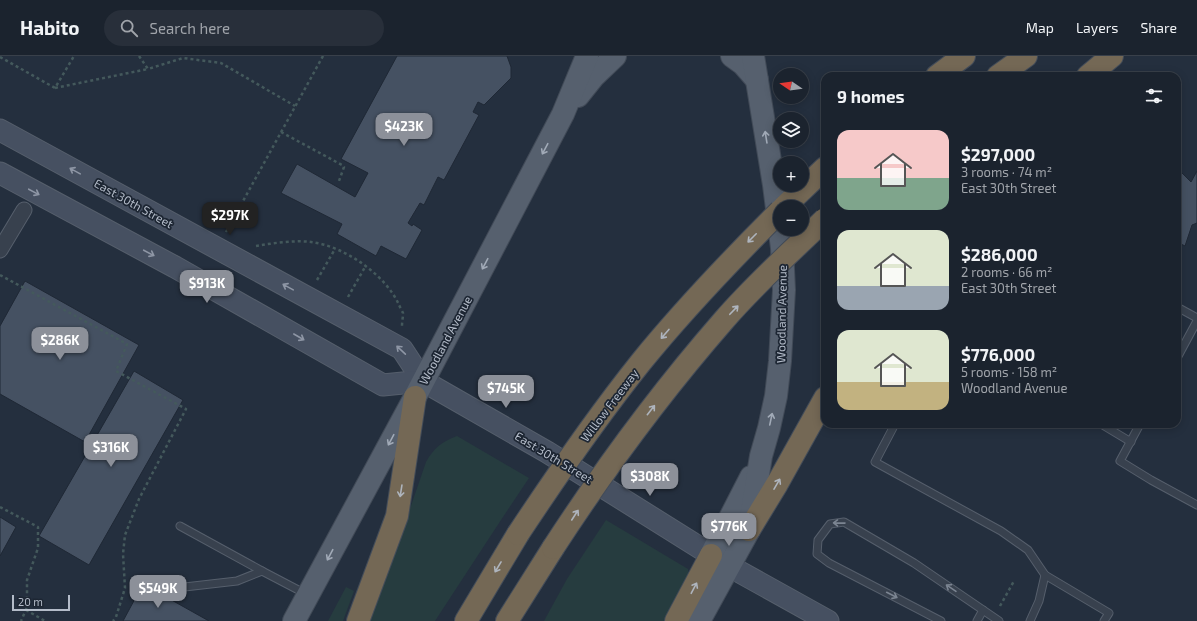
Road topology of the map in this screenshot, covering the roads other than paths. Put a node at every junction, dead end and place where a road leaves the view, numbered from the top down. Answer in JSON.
{"nodes":[{"id":1,"x":588,"y":56,"type":"edge"},
{"id":2,"x":615,"y":56,"type":"edge"},
{"id":3,"x":732,"y":56,"type":"edge"},
{"id":4,"x":753,"y":56,"type":"edge"},
{"id":5,"x":964,"y":56,"type":"edge"},
{"id":6,"x":1026,"y":56,"type":"edge"},
{"id":7,"x":1112,"y":56,"type":"edge"},
{"id":8,"x":942,"y":72,"type":"edge"},
{"id":9,"x":1004,"y":72,"type":"edge"},
{"id":10,"x":1093,"y":72,"type":"edge"},
{"id":11,"x":757,"y":80,"type":"junction"},
{"id":12,"x":563,"y":114,"type":"junction"},
{"id":13,"x":0,"y":130,"type":"edge"},
{"id":14,"x":821,"y":172,"type":"edge"},
{"id":15,"x":0,"y":173,"type":"edge"},
{"id":16,"x":791,"y":200,"type":"edge"},
{"id":17,"x":24,"y":210,"type":"dead end"},
{"id":18,"x":773,"y":218,"type":"edge"},
{"id":19,"x":821,"y":223,"type":"edge"},
{"id":20,"x":0,"y":250,"type":"edge"},
{"id":21,"x":1181,"y":309,"type":"edge"},
{"id":22,"x":1197,"y":318,"type":"edge"},
{"id":23,"x":1197,"y":322,"type":"edge"},
{"id":24,"x":1181,"y":351,"type":"edge"},
{"id":25,"x":419,"y":389,"type":"junction"},
{"id":26,"x":821,"y":405,"type":"edge"},
{"id":27,"x":893,"y":428,"type":"edge"},
{"id":28,"x":1108,"y":428,"type":"edge"},
{"id":29,"x":1138,"y":428,"type":"edge"},
{"id":30,"x":1131,"y":442,"type":"junction"},
{"id":31,"x":761,"y":456,"type":"junction"},
{"id":32,"x":1197,"y":505,"type":"edge"},
{"id":33,"x":180,"y":526,"type":"dead end"},
{"id":34,"x":749,"y":530,"type":"junction"},
{"id":35,"x":720,"y":560,"type":"junction"},
{"id":36,"x":262,"y":571,"type":"junction"},
{"id":37,"x":1045,"y":575,"type":"junction"},
{"id":38,"x":167,"y":589,"type":"dead end"},
{"id":39,"x":308,"y":595,"type":"junction"},
{"id":40,"x":983,"y":610,"type":"junction"},
{"id":41,"x":996,"y":619,"type":"edge"},
{"id":42,"x":294,"y":621,"type":"edge"},
{"id":43,"x":358,"y":621,"type":"edge"},
{"id":44,"x":466,"y":621,"type":"edge"},
{"id":45,"x":508,"y":621,"type":"edge"},
{"id":46,"x":676,"y":621,"type":"edge"},
{"id":47,"x":699,"y":621,"type":"edge"},
{"id":48,"x":828,"y":621,"type":"edge"},
{"id":49,"x":942,"y":621,"type":"edge"},
{"id":50,"x":977,"y":621,"type":"edge"},
{"id":51,"x":1030,"y":621,"type":"edge"},
{"id":52,"x":1104,"y":621,"type":"edge"}],
"edges":[{"from":1,"to":12,"type":"main road","name":"Woodland Avenue"},
{"from":2,"to":12,"type":"main road"},
{"from":3,"to":11,"type":"main road"},
{"from":4,"to":11,"type":"main road","name":"Woodland Avenue"},
{"from":5,"to":8,"type":"highway"},
{"from":6,"to":9,"type":"highway"},
{"from":7,"to":10,"type":"highway"},
{"from":31,"to":11,"type":"main road","name":"Woodland Avenue","one_way":true},
{"from":12,"to":25,"type":"main road","name":"Woodland Avenue","one_way":true},
{"from":25,"to":13,"type":"main road","name":"East 30th Street","one_way":true},
{"from":14,"to":16,"type":"highway"},
{"from":15,"to":25,"type":"main road","one_way":true},
{"from":17,"to":20,"type":"street"},
{"from":18,"to":44,"type":"highway","name":"Willow Freeway","one_way":true,"bridge":true},
{"from":45,"to":19,"type":"highway","one_way":true,"bridge":true},
{"from":21,"to":22,"type":"lane"},
{"from":23,"to":24,"type":"lane"},
{"from":25,"to":35,"type":"main road","name":"East 30th Street"},
{"from":25,"to":39,"type":"main road","name":"Woodland Avenue","one_way":true},
{"from":25,"to":43,"type":"highway","one_way":true},
{"from":34,"to":26,"type":"highway","one_way":true},
{"from":27,"to":37,"type":"lane"},
{"from":28,"to":30,"type":"lane"},
{"from":29,"to":30,"type":"lane"},
{"from":30,"to":32,"type":"lane"},
{"from":31,"to":34,"type":"main road","name":"Woodland Avenue"},
{"from":31,"to":35,"type":"main road"},
{"from":33,"to":36,"type":"lane"},
{"from":34,"to":35,"type":"main road","name":"Woodland Avenue"},
{"from":46,"to":35,"type":"highway","one_way":true},
{"from":35,"to":47,"type":"main road"},
{"from":35,"to":48,"type":"main road","name":"East 30th Street"},
{"from":36,"to":38,"type":"lane"},
{"from":36,"to":39,"type":"lane"},
{"from":37,"to":51,"type":"lane"},
{"from":37,"to":52,"type":"lane"},
{"from":39,"to":42,"type":"main road","name":"Woodland Avenue"},
{"from":40,"to":41,"type":"lane"},
{"from":40,"to":49,"type":"lane","one_way":true},
{"from":40,"to":50,"type":"lane"}]}
